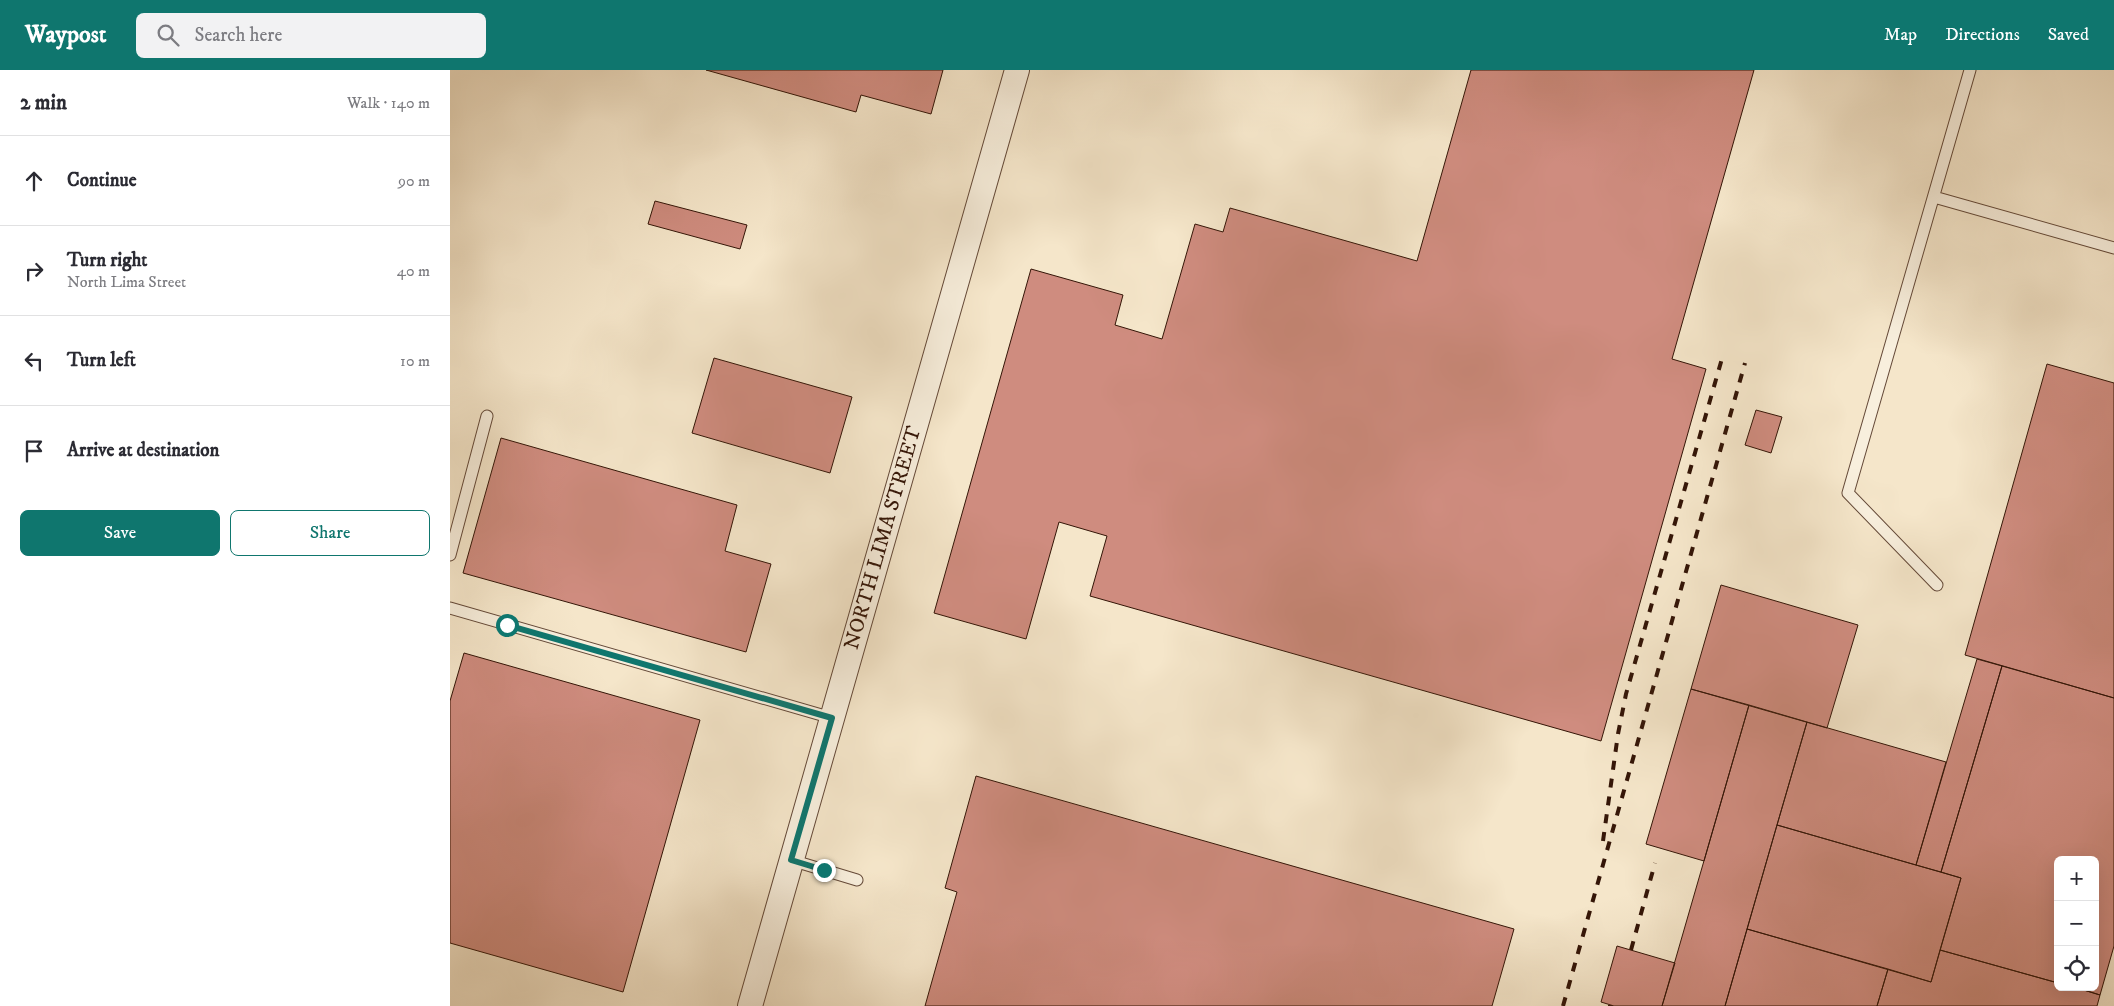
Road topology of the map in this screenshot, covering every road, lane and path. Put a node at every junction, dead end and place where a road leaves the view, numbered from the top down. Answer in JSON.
{"nodes":[{"id":1,"x":1017,"y":70,"type":"edge"},
{"id":2,"x":1970,"y":70,"type":"edge"},
{"id":3,"x":1934,"y":197,"type":"junction"},
{"id":4,"x":2114,"y":248,"type":"edge"},
{"id":5,"x":487,"y":416,"type":"dead end"},
{"id":6,"x":450,"y":554,"type":"edge"},
{"id":7,"x":1937,"y":585,"type":"dead end"},
{"id":8,"x":450,"y":608,"type":"edge"},
{"id":9,"x":832,"y":718,"type":"junction"},
{"id":10,"x":791,"y":860,"type":"junction"},
{"id":11,"x":857,"y":880,"type":"dead end"},
{"id":12,"x":750,"y":1006,"type":"edge"}],
"edges":[{"from":1,"to":9,"type":"street","name":"NORTH LIMA STREET"},
{"from":2,"to":3,"type":"lane"},
{"from":3,"to":4,"type":"lane"},
{"from":3,"to":7,"type":"lane"},
{"from":5,"to":6,"type":"lane"},
{"from":8,"to":9,"type":"lane"},
{"from":9,"to":10,"type":"street","name":"NORTH LIMA STREET"},
{"from":10,"to":11,"type":"lane"},
{"from":10,"to":12,"type":"street","name":"NORTH LIMA STREET"}]}
